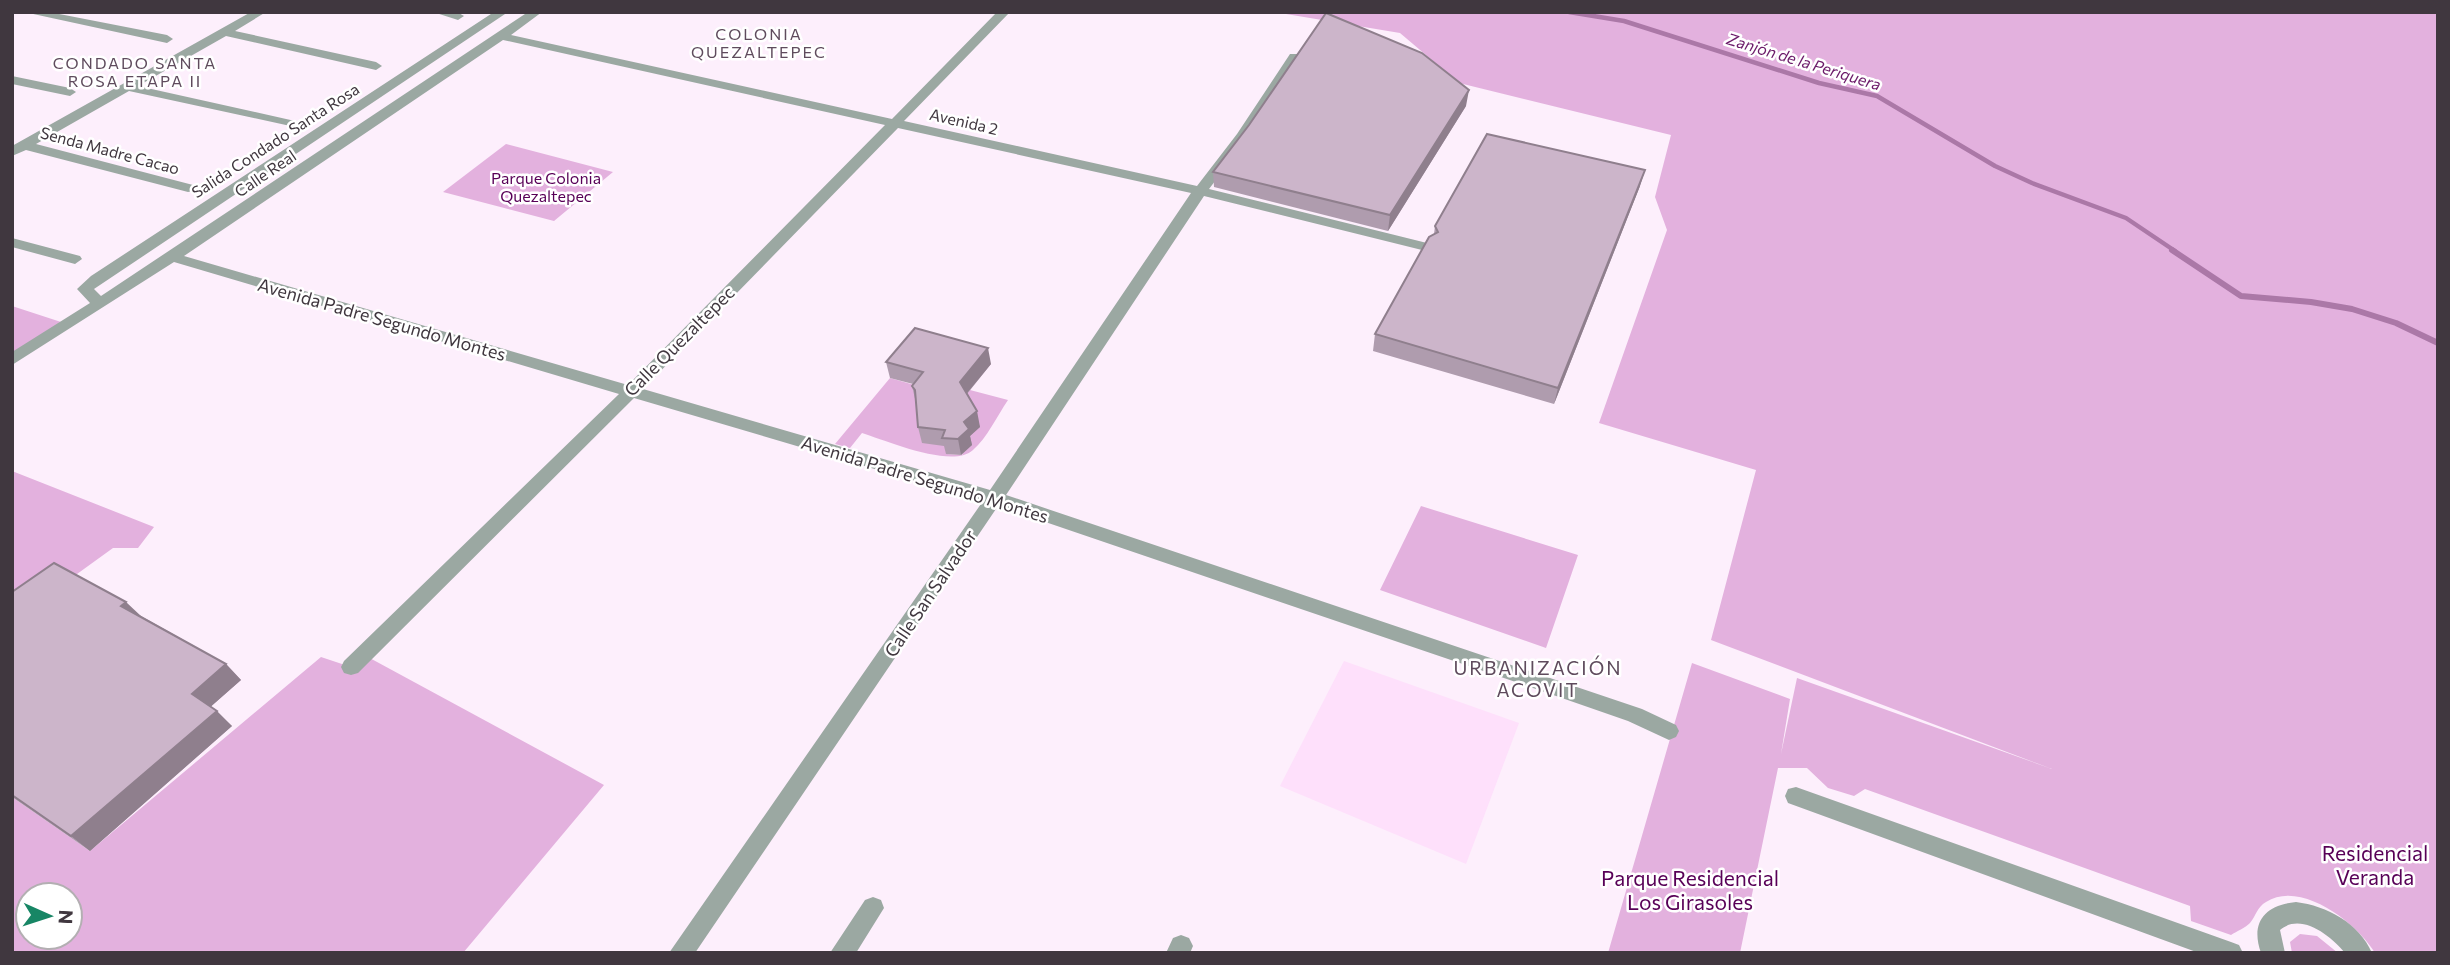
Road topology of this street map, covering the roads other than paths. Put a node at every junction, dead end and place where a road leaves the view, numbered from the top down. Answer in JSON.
{"nodes":[{"id":1,"x":260,"y":12,"type":"edge"},
{"id":2,"x":439,"y":12,"type":"edge"},
{"id":3,"x":502,"y":12,"type":"edge"},
{"id":4,"x":536,"y":12,"type":"edge"},
{"id":5,"x":1004,"y":12,"type":"edge"},
{"id":6,"x":25,"y":13,"type":"edge"},
{"id":7,"x":458,"y":16,"type":"dead end"},
{"id":8,"x":222,"y":32,"type":"junction"},
{"id":9,"x":501,"y":36,"type":"junction"},
{"id":10,"x":167,"y":39,"type":"dead end"},
{"id":11,"x":1294,"y":57,"type":"edge"},
{"id":12,"x":376,"y":66,"type":"dead end"},
{"id":13,"x":12,"y":80,"type":"edge"},
{"id":14,"x":126,"y":87,"type":"junction"},
{"id":15,"x":70,"y":92,"type":"dead end"},
{"id":16,"x":892,"y":123,"type":"junction"},
{"id":17,"x":290,"y":124,"type":"dead end"},
{"id":18,"x":18,"y":148,"type":"edge"},
{"id":19,"x":188,"y":188,"type":"dead end"},
{"id":20,"x":1200,"y":191,"type":"junction"},
{"id":21,"x":12,"y":242,"type":"edge"},
{"id":22,"x":1423,"y":246,"type":"edge"},
{"id":23,"x":172,"y":257,"type":"junction"},
{"id":24,"x":75,"y":259,"type":"dead end"},
{"id":25,"x":98,"y":302,"type":"junction"},
{"id":26,"x":12,"y":360,"type":"edge"},
{"id":27,"x":629,"y":393,"type":"junction"},
{"id":28,"x":995,"y":498,"type":"junction"},
{"id":29,"x":351,"y":667,"type":"dead end"},
{"id":30,"x":1669,"y":732,"type":"dead end"},
{"id":31,"x":1796,"y":796,"type":"dead end"},
{"id":32,"x":873,"y":908,"type":"dead end"},
{"id":33,"x":681,"y":953,"type":"edge"},
{"id":34,"x":842,"y":953,"type":"edge"},
{"id":35,"x":2231,"y":953,"type":"edge"},
{"id":36,"x":2273,"y":953,"type":"edge"},
{"id":37,"x":2360,"y":953,"type":"edge"}],
"edges":[{"from":1,"to":8,"type":"street"},
{"from":2,"to":7,"type":"street"},
{"from":3,"to":25,"type":"street","name":"Salida Condado Santa Rosa"},
{"from":4,"to":9,"type":"street","name":"Calle Real"},
{"from":5,"to":16,"type":"street","name":"Calle Quezaltepec"},
{"from":6,"to":10,"type":"street"},
{"from":8,"to":12,"type":"street"},
{"from":8,"to":14,"type":"street"},
{"from":9,"to":16,"type":"street","name":"Avenida 2"},
{"from":9,"to":23,"type":"street","name":"Calle Real"},
{"from":11,"to":20,"type":"street","name":"Calle San Salvador"},
{"from":13,"to":15,"type":"street"},
{"from":14,"to":17,"type":"street"},
{"from":14,"to":18,"type":"street"},
{"from":16,"to":20,"type":"street","name":"Avenida 2"},
{"from":16,"to":27,"type":"street","name":"Calle Quezaltepec"},
{"from":18,"to":19,"type":"street","name":"Senda Madre Cacao"},
{"from":20,"to":22,"type":"street","name":"Avenida 2"},
{"from":20,"to":28,"type":"street","name":"Calle San Salvador"},
{"from":21,"to":24,"type":"street"},
{"from":23,"to":25,"type":"street","name":"Calle Real"},
{"from":23,"to":27,"type":"street","name":"Avenida Padre Segundo Montes"},
{"from":25,"to":26,"type":"street","name":"Calle Real"},
{"from":27,"to":28,"type":"street","name":"Avenida Padre Segundo Montes"},
{"from":27,"to":29,"type":"street","name":"Calle Quezaltepec"},
{"from":28,"to":30,"type":"street","name":"Avenida Padre Segundo Montes"},
{"from":28,"to":33,"type":"street","name":"Calle San Salvador"},
{"from":31,"to":35,"type":"street"},
{"from":32,"to":34,"type":"street"},
{"from":36,"to":37,"type":"street"}]}
